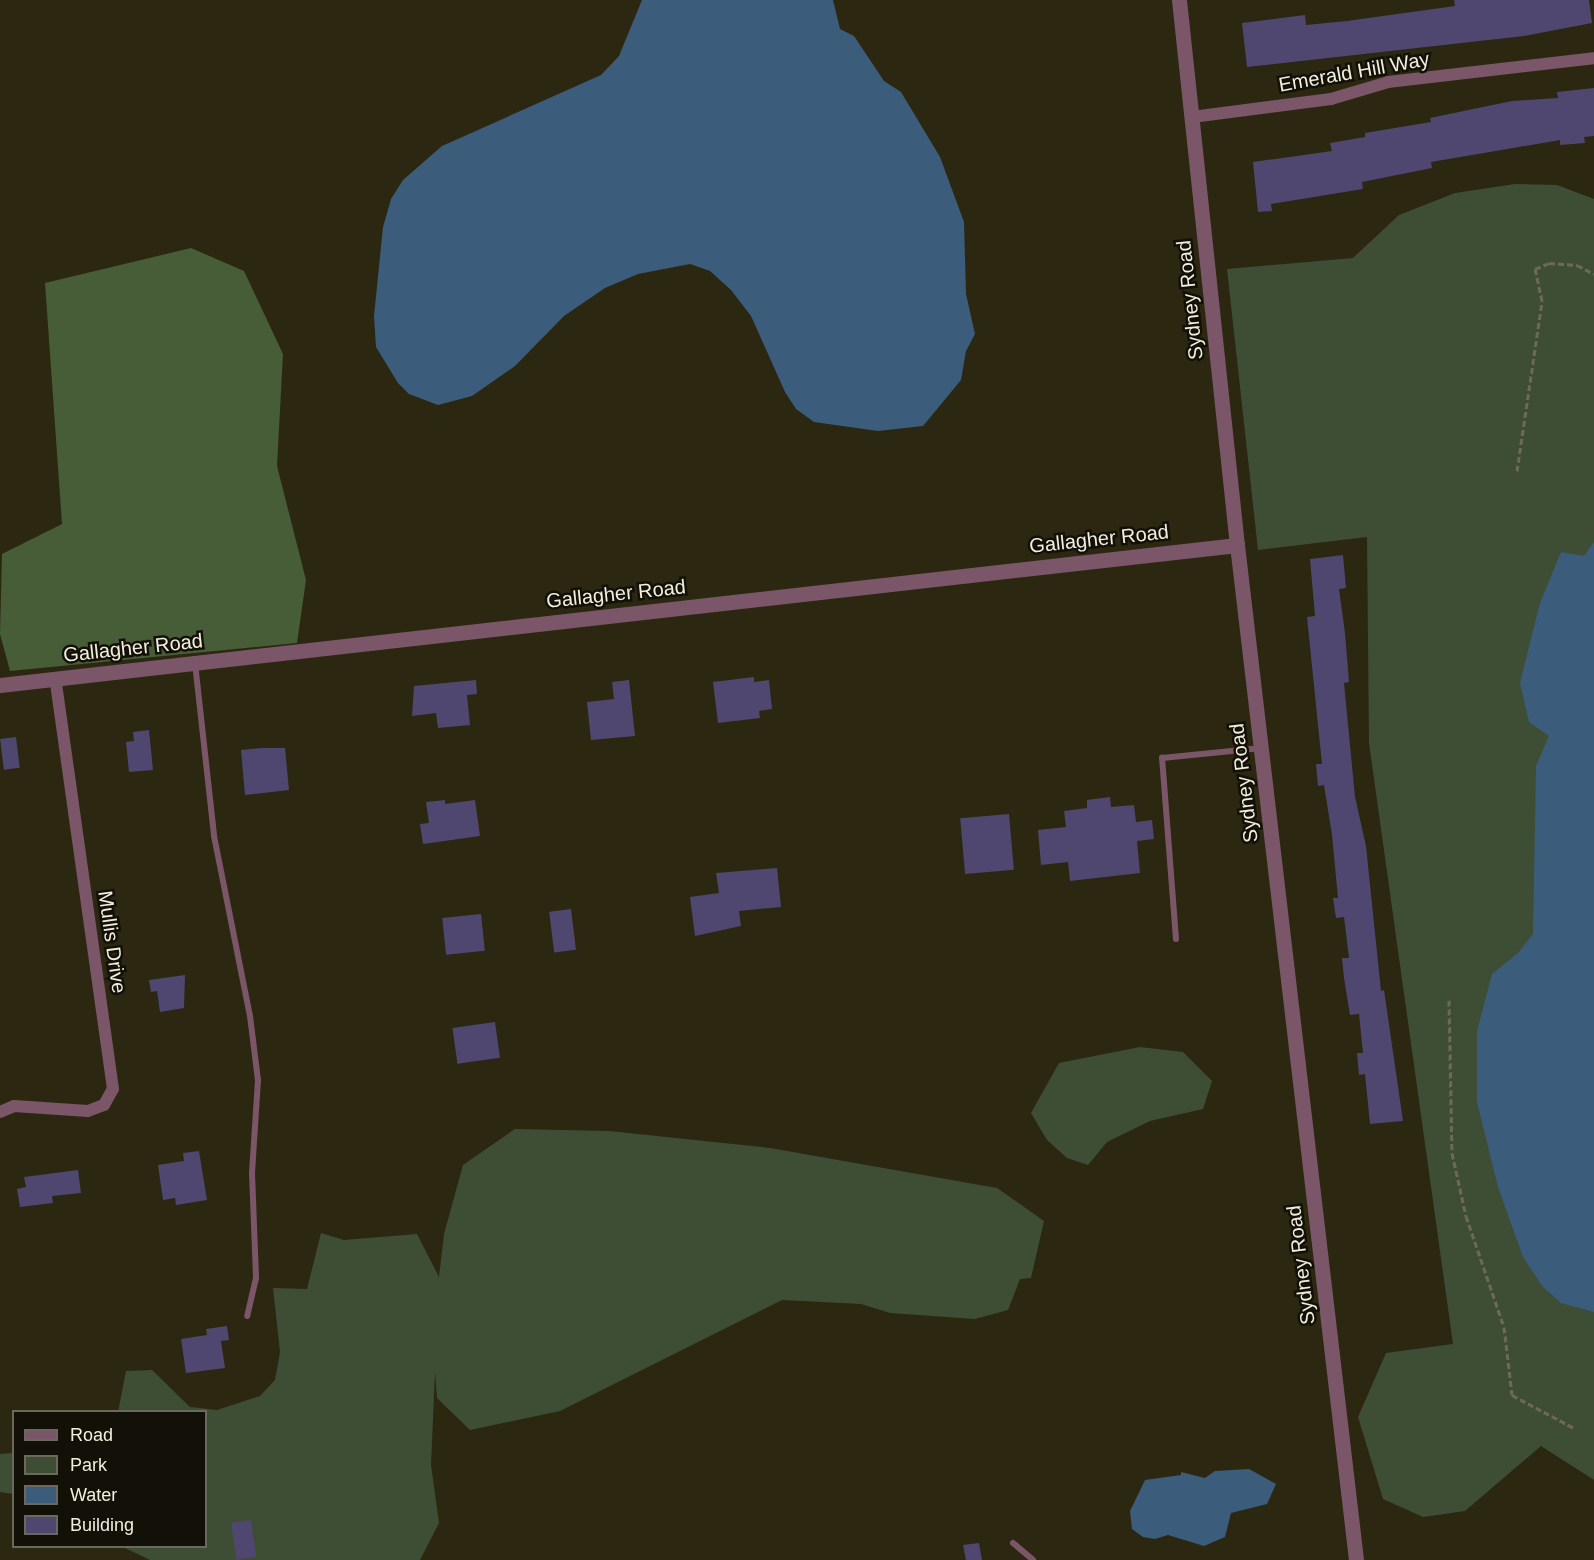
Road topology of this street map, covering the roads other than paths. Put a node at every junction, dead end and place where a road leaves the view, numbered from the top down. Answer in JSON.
{"nodes":[{"id":1,"x":1179,"y":0,"type":"edge"},
{"id":2,"x":1594,"y":58,"type":"edge"},
{"id":3,"x":1192,"y":117,"type":"junction"},
{"id":4,"x":1237,"y":545,"type":"junction"},
{"id":5,"x":195,"y":662,"type":"junction"},
{"id":6,"x":54,"y":678,"type":"junction"},
{"id":7,"x":0,"y":685,"type":"edge"},
{"id":8,"x":1261,"y":748,"type":"junction"},
{"id":9,"x":1176,"y":939,"type":"dead end"},
{"id":10,"x":0,"y":1112,"type":"edge"},
{"id":11,"x":247,"y":1317,"type":"dead end"},
{"id":12,"x":1013,"y":1543,"type":"dead end"},
{"id":13,"x":1033,"y":1560,"type":"edge"},
{"id":14,"x":1356,"y":1560,"type":"edge"}],
"edges":[{"from":1,"to":3,"type":"street","name":"Sydney Road"},
{"from":2,"to":3,"type":"street","name":"Emerald Hill Way"},
{"from":3,"to":4,"type":"street","name":"Sydney Road"},
{"from":4,"to":5,"type":"street","name":"Gallagher Road"},
{"from":4,"to":8,"type":"street","name":"Sydney Road"},
{"from":5,"to":6,"type":"street","name":"Gallagher Road"},
{"from":5,"to":11,"type":"lane"},
{"from":6,"to":7,"type":"street","name":"Gallagher Road"},
{"from":6,"to":10,"type":"street","name":"Mullis Drive"},
{"from":8,"to":9,"type":"lane"},
{"from":8,"to":14,"type":"street","name":"Sydney Road"},
{"from":12,"to":13,"type":"lane"}]}
